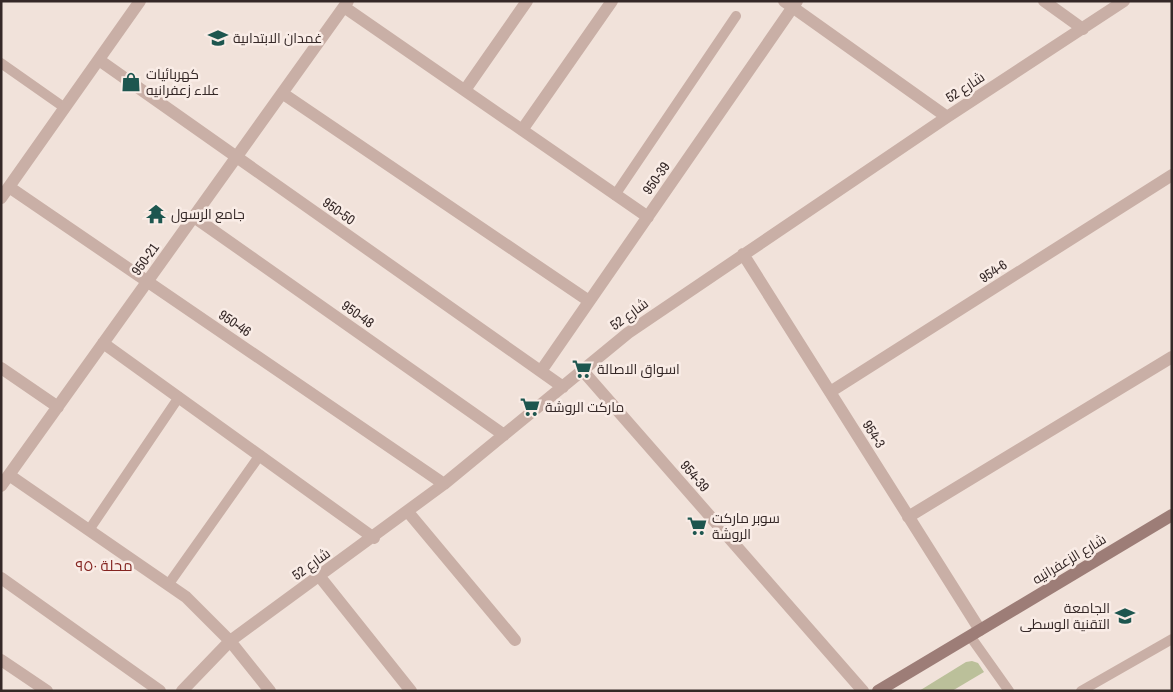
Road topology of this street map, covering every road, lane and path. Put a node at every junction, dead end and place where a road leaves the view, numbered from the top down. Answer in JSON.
{"nodes":[{"id":1,"x":140,"y":1,"type":"edge"},
{"id":2,"x":527,"y":1,"type":"edge"},
{"id":3,"x":612,"y":1,"type":"edge"},
{"id":4,"x":1044,"y":1,"type":"edge"},
{"id":5,"x":1124,"y":1,"type":"edge"},
{"id":6,"x":791,"y":3,"type":"edge"},
{"id":7,"x":346,"y":4,"type":"edge"},
{"id":8,"x":736,"y":16,"type":"dead end"},
{"id":9,"x":1083,"y":29,"type":"junction"},
{"id":10,"x":99,"y":60,"type":"junction"},
{"id":11,"x":1,"y":63,"type":"edge"},
{"id":12,"x":465,"y":90,"type":"junction"},
{"id":13,"x":282,"y":93,"type":"junction"},
{"id":14,"x":65,"y":108,"type":"junction"},
{"id":15,"x":947,"y":117,"type":"junction"},
{"id":16,"x":522,"y":130,"type":"junction"},
{"id":17,"x":236,"y":157,"type":"junction"},
{"id":18,"x":1172,"y":174,"type":"edge"},
{"id":19,"x":5,"y":193,"type":"edge"},
{"id":20,"x":615,"y":195,"type":"junction"},
{"id":21,"x":194,"y":217,"type":"junction"},
{"id":22,"x":648,"y":217,"type":"junction"},
{"id":23,"x":743,"y":254,"type":"junction"},
{"id":24,"x":147,"y":282,"type":"junction"},
{"id":25,"x":589,"y":302,"type":"junction"},
{"id":26,"x":103,"y":343,"type":"junction"},
{"id":27,"x":1172,"y":357,"type":"edge"},
{"id":28,"x":1,"y":368,"type":"edge"},
{"id":29,"x":583,"y":371,"type":"junction"},
{"id":30,"x":541,"y":372,"type":"junction"},
{"id":31,"x":563,"y":387,"type":"junction"},
{"id":32,"x":830,"y":392,"type":"junction"},
{"id":33,"x":179,"y":397,"type":"junction"},
{"id":34,"x":58,"y":407,"type":"junction"},
{"id":35,"x":504,"y":435,"type":"junction"},
{"id":36,"x":260,"y":456,"type":"junction"},
{"id":37,"x":5,"y":480,"type":"edge"},
{"id":38,"x":444,"y":484,"type":"junction"},
{"id":39,"x":408,"y":512,"type":"junction"},
{"id":40,"x":1172,"y":515,"type":"edge"},
{"id":41,"x":908,"y":517,"type":"junction"},
{"id":42,"x":89,"y":530,"type":"junction"},
{"id":43,"x":374,"y":538,"type":"junction"},
{"id":44,"x":320,"y":577,"type":"junction"},
{"id":45,"x":1,"y":578,"type":"edge"},
{"id":46,"x":168,"y":585,"type":"junction"},
{"id":47,"x":975,"y":633,"type":"junction"},
{"id":48,"x":1172,"y":639,"type":"edge"},
{"id":49,"x":515,"y":640,"type":"dead end"},
{"id":50,"x":230,"y":641,"type":"junction"},
{"id":51,"x":1,"y":660,"type":"edge"},
{"id":52,"x":47,"y":691,"type":"edge"},
{"id":53,"x":160,"y":691,"type":"edge"},
{"id":54,"x":182,"y":691,"type":"edge"},
{"id":55,"x":270,"y":691,"type":"edge"},
{"id":56,"x":411,"y":691,"type":"edge"},
{"id":57,"x":864,"y":691,"type":"edge"},
{"id":58,"x":878,"y":691,"type":"edge"},
{"id":59,"x":1009,"y":691,"type":"edge"},
{"id":60,"x":1081,"y":691,"type":"edge"}],
"edges":[{"from":1,"to":10,"type":"street"},
{"from":2,"to":12,"type":"street"},
{"from":3,"to":16,"type":"street"},
{"from":4,"to":9,"type":"street"},
{"from":5,"to":9,"type":"street","name":"شارع 52"},
{"from":6,"to":15,"type":"street"},
{"from":6,"to":22,"type":"street","name":"950-39"},
{"from":7,"to":12,"type":"street"},
{"from":7,"to":13,"type":"street","name":"950-21"},
{"from":8,"to":20,"type":"lane"},
{"from":9,"to":15,"type":"street","name":"شارع 52"},
{"from":10,"to":14,"type":"street"},
{"from":10,"to":17,"type":"street","name":"950-50"},
{"from":11,"to":14,"type":"lane"},
{"from":12,"to":16,"type":"street"},
{"from":13,"to":17,"type":"street","name":"950-21"},
{"from":13,"to":25,"type":"street"},
{"from":14,"to":19,"type":"street"},
{"from":15,"to":23,"type":"street","name":"شارع 52"},
{"from":16,"to":20,"type":"street"},
{"from":17,"to":21,"type":"street","name":"950-21"},
{"from":17,"to":30,"type":"street","name":"950-50"},
{"from":18,"to":32,"type":"street","name":"954-6"},
{"from":19,"to":24,"type":"street","name":"950-46"},
{"from":20,"to":22,"type":"street"},
{"from":21,"to":24,"type":"street","name":"950-21"},
{"from":21,"to":35,"type":"street","name":"950-48"},
{"from":22,"to":25,"type":"street","name":"950-39"},
{"from":23,"to":29,"type":"street","name":"شارع 52"},
{"from":23,"to":32,"type":"street","name":"954-3"},
{"from":24,"to":26,"type":"street","name":"950-21"},
{"from":24,"to":38,"type":"street","name":"950-46"},
{"from":25,"to":30,"type":"street","name":"950-39"},
{"from":26,"to":33,"type":"street"},
{"from":26,"to":34,"type":"street","name":"950-21"},
{"from":27,"to":41,"type":"street"},
{"from":28,"to":34,"type":"street"},
{"from":29,"to":31,"type":"street","name":"شارع 52"},
{"from":29,"to":57,"type":"street","name":"954-39"},
{"from":30,"to":31,"type":"street","name":"950-50"},
{"from":31,"to":35,"type":"street","name":"شارع 52"},
{"from":32,"to":41,"type":"street","name":"954-3"},
{"from":33,"to":36,"type":"street"},
{"from":33,"to":42,"type":"lane"},
{"from":34,"to":37,"type":"street","name":"950-21"},
{"from":35,"to":38,"type":"street","name":"شارع 52"},
{"from":36,"to":43,"type":"street"},
{"from":36,"to":46,"type":"lane"},
{"from":37,"to":42,"type":"street"},
{"from":38,"to":39,"type":"street","name":"شارع 52"},
{"from":39,"to":43,"type":"street","name":"شارع 52"},
{"from":39,"to":49,"type":"street"},
{"from":40,"to":47,"type":"street","name":"شارع الزعفرانيه"},
{"from":41,"to":47,"type":"street","name":"954-3"},
{"from":42,"to":46,"type":"street"},
{"from":43,"to":44,"type":"street","name":"شارع 52"},
{"from":44,"to":50,"type":"street","name":"شارع 52"},
{"from":44,"to":56,"type":"street"},
{"from":45,"to":53,"type":"street"},
{"from":46,"to":50,"type":"street"},
{"from":47,"to":58,"type":"street","name":"شارع الزعفرانيه"},
{"from":47,"to":59,"type":"lane"},
{"from":48,"to":60,"type":"lane"},
{"from":50,"to":54,"type":"street","name":"شارع 52"},
{"from":50,"to":55,"type":"street"},
{"from":51,"to":52,"type":"street"}]}
